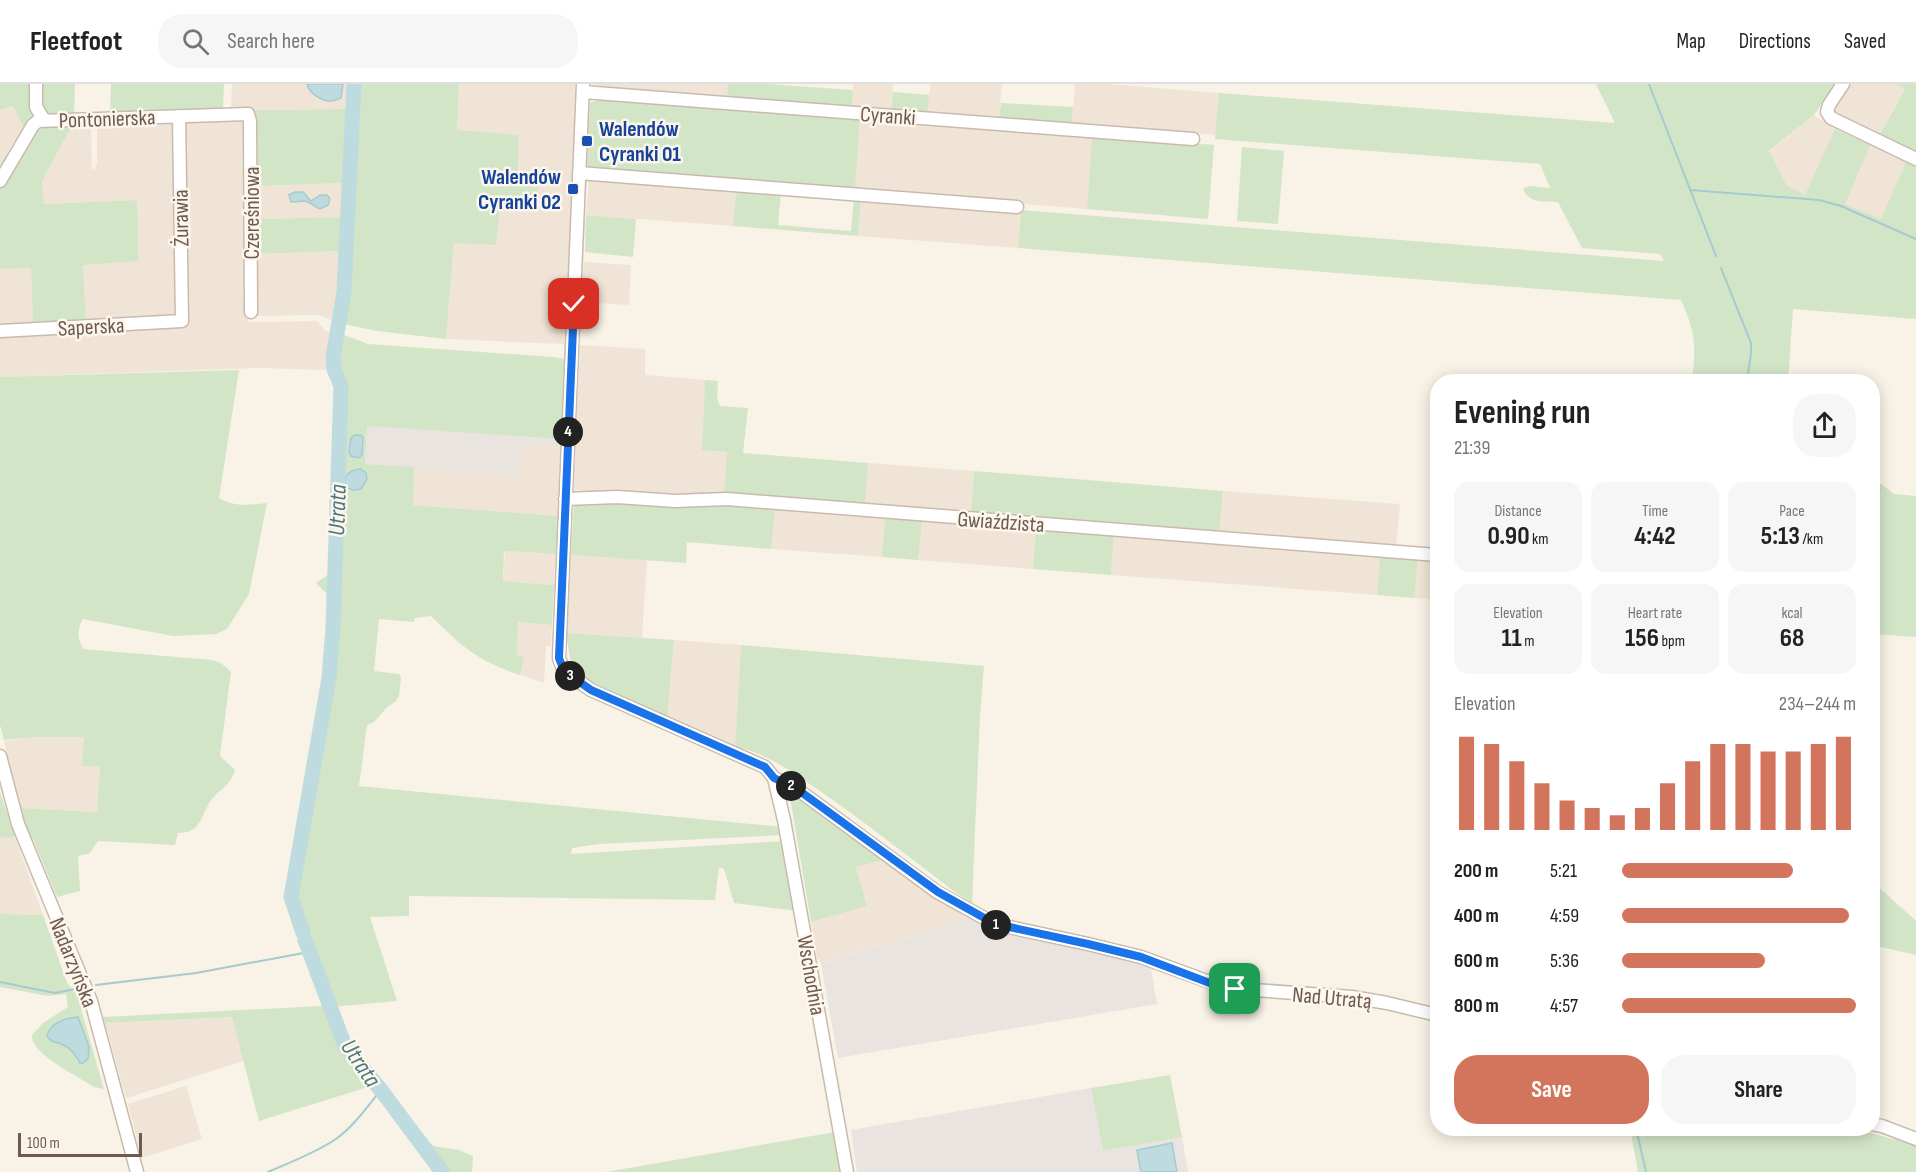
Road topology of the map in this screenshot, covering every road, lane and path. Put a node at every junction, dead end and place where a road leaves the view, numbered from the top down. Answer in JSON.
{"nodes":[{"id":1,"x":36,"y":84,"type":"edge"},
{"id":2,"x":1843,"y":84,"type":"edge"},
{"id":3,"x":583,"y":88,"type":"edge"},
{"id":4,"x":248,"y":114,"type":"joint"},
{"id":5,"x":178,"y":116,"type":"junction"},
{"id":6,"x":44,"y":120,"type":"junction"},
{"id":7,"x":1193,"y":139,"type":"dead end"},
{"id":8,"x":1916,"y":159,"type":"edge"},
{"id":9,"x":579,"y":173,"type":"junction"},
{"id":10,"x":0,"y":181,"type":"edge"},
{"id":11,"x":1017,"y":207,"type":"dead end"},
{"id":12,"x":252,"y":312,"type":"dead end"},
{"id":13,"x":182,"y":321,"type":"joint"},
{"id":14,"x":0,"y":331,"type":"edge"},
{"id":15,"x":565,"y":499,"type":"junction"},
{"id":16,"x":1430,"y":554,"type":"edge"},
{"id":17,"x":0,"y":756,"type":"edge"},
{"id":18,"x":774,"y":778,"type":"junction"},
{"id":19,"x":1430,"y":1014,"type":"edge"},
{"id":20,"x":1880,"y":1126,"type":"edge"},
{"id":21,"x":1916,"y":1139,"type":"edge"},
{"id":22,"x":137,"y":1172,"type":"edge"},
{"id":23,"x":847,"y":1172,"type":"edge"}],
"edges":[{"from":1,"to":6,"type":"street"},
{"from":2,"to":8,"type":"street"},
{"from":3,"to":7,"type":"street","name":"Cyranki"},
{"from":3,"to":9,"type":"street","name":"Nad Utratą"},
{"from":4,"to":5,"type":"street","name":"Pontonierska"},
{"from":4,"to":12,"type":"street","name":"Czereśniowa"},
{"from":5,"to":6,"type":"street","name":"Pontonierska"},
{"from":5,"to":13,"type":"street","name":"Żurawia"},
{"from":6,"to":10,"type":"street","name":"Pontonierska"},
{"from":9,"to":11,"type":"street"},
{"from":9,"to":15,"type":"street","name":"Nad Utratą"},
{"from":13,"to":14,"type":"street","name":"Saperska"},
{"from":15,"to":16,"type":"street","name":"Gwiaździsta"},
{"from":15,"to":18,"type":"street","name":"Nad Utratą"},
{"from":17,"to":22,"type":"street","name":"Nadarzyńska"},
{"from":18,"to":19,"type":"street","name":"Nad Utratą"},
{"from":18,"to":23,"type":"street","name":"Wschodnia"},
{"from":20,"to":21,"type":"street"}]}
